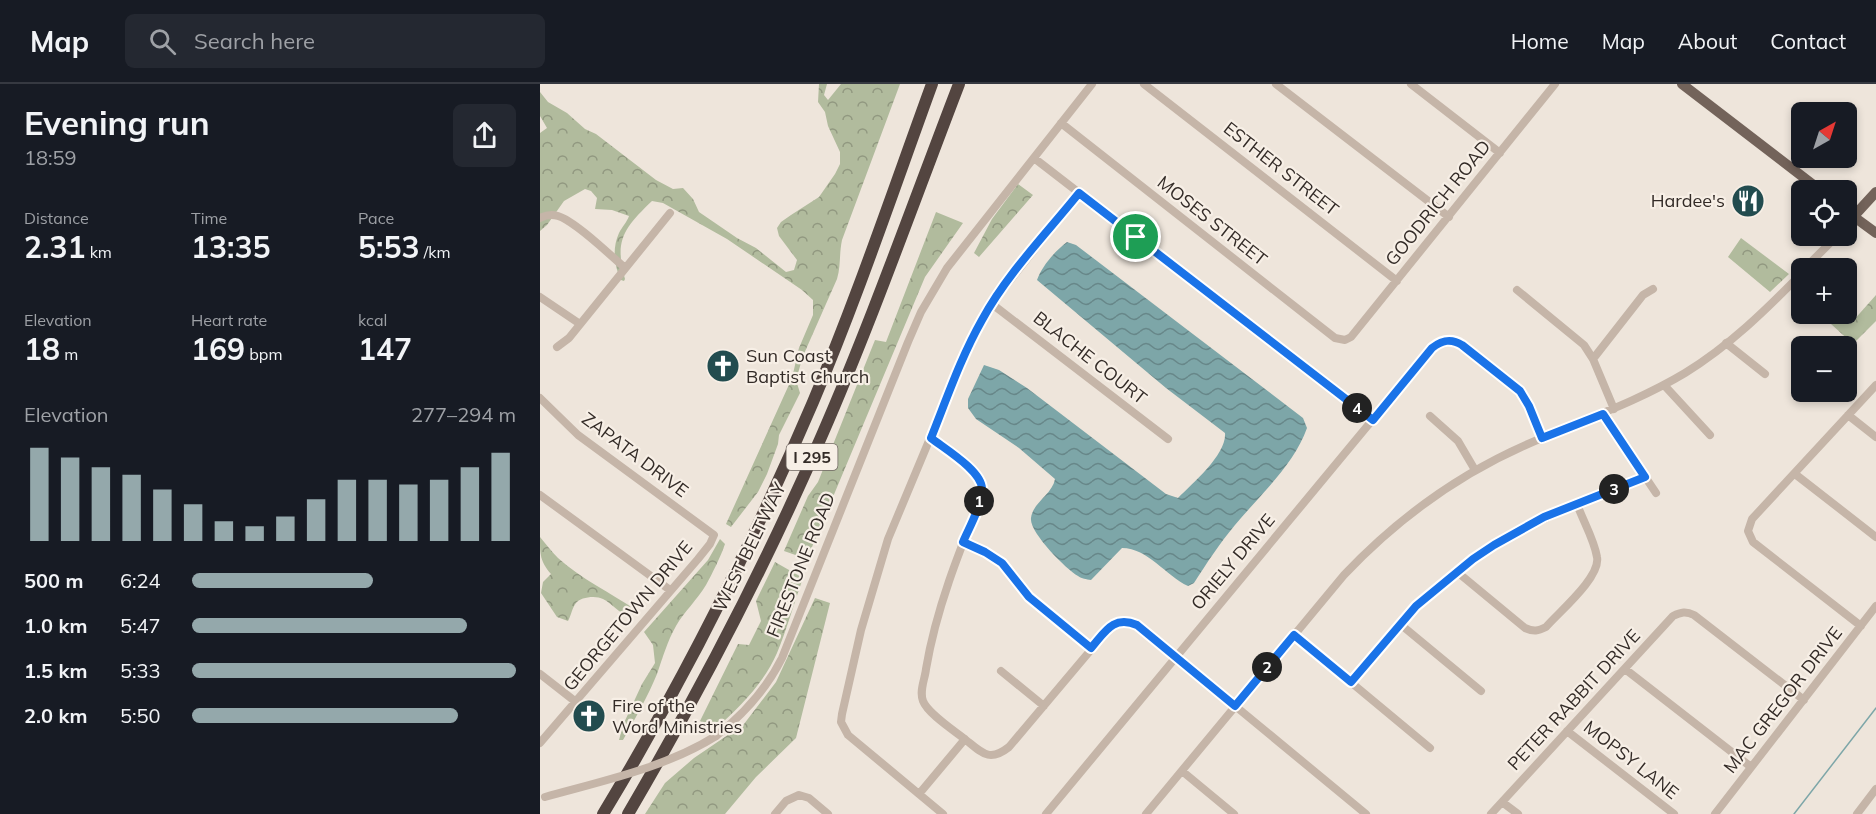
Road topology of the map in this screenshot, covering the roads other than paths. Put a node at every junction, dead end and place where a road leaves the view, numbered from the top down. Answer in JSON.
{"nodes":[{"id":1,"x":932,"y":84,"type":"edge"},
{"id":2,"x":959,"y":84,"type":"edge"},
{"id":3,"x":1092,"y":84,"type":"edge"},
{"id":4,"x":1144,"y":84,"type":"edge"},
{"id":5,"x":1276,"y":84,"type":"edge"},
{"id":6,"x":1411,"y":84,"type":"edge"},
{"id":7,"x":1685,"y":85,"type":"edge"},
{"id":8,"x":1550,"y":86,"type":"edge"},
{"id":9,"x":1061,"y":123,"type":"junction"},
{"id":10,"x":1500,"y":153,"type":"junction"},
{"id":11,"x":1034,"y":158,"type":"junction"},
{"id":12,"x":1807,"y":180,"type":"edge"},
{"id":13,"x":1876,"y":192,"type":"edge"},
{"id":14,"x":1079,"y":193,"type":"junction"},
{"id":15,"x":1857,"y":210,"type":"edge"},
{"id":16,"x":670,"y":213,"type":"dead end"},
{"id":17,"x":1449,"y":217,"type":"junction"},
{"id":18,"x":540,"y":219,"type":"edge"},
{"id":19,"x":1857,"y":222,"type":"edge"},
{"id":20,"x":1876,"y":233,"type":"edge"},
{"id":21,"x":1827,"y":246,"type":"edge"},
{"id":22,"x":1815,"y":258,"type":"edge"},
{"id":23,"x":625,"y":268,"type":"junction"},
{"id":24,"x":1397,"y":281,"type":"junction"},
{"id":25,"x":1791,"y":284,"type":"edge"},
{"id":26,"x":1653,"y":289,"type":"dead end"},
{"id":27,"x":1517,"y":290,"type":"dead end"},
{"id":28,"x":540,"y":297,"type":"edge"},
{"id":29,"x":992,"y":304,"type":"junction"},
{"id":30,"x":580,"y":324,"type":"junction"},
{"id":31,"x":1345,"y":340,"type":"joint"},
{"id":32,"x":1726,"y":344,"type":"junction"},
{"id":33,"x":557,"y":347,"type":"dead end"},
{"id":34,"x":1593,"y":359,"type":"junction"},
{"id":35,"x":1765,"y":374,"type":"dead end"},
{"id":36,"x":1664,"y":385,"type":"junction"},
{"id":37,"x":1876,"y":385,"type":"edge"},
{"id":38,"x":540,"y":398,"type":"edge"},
{"id":39,"x":1614,"y":409,"type":"junction"},
{"id":40,"x":1603,"y":414,"type":"junction"},
{"id":41,"x":1430,"y":416,"type":"dead end"},
{"id":42,"x":1848,"y":416,"type":"junction"},
{"id":43,"x":1373,"y":420,"type":"junction"},
{"id":44,"x":1710,"y":435,"type":"dead end"},
{"id":45,"x":1876,"y":437,"type":"edge"},
{"id":46,"x":931,"y":438,"type":"junction"},
{"id":47,"x":1542,"y":438,"type":"junction"},
{"id":48,"x":1168,"y":439,"type":"dead end"},
{"id":49,"x":1475,"y":470,"type":"junction"},
{"id":50,"x":1794,"y":474,"type":"junction"},
{"id":51,"x":1645,"y":477,"type":"junction"},
{"id":52,"x":1656,"y":493,"type":"dead end"},
{"id":53,"x":540,"y":495,"type":"edge"},
{"id":54,"x":1577,"y":504,"type":"junction"},
{"id":55,"x":714,"y":535,"type":"joint"},
{"id":56,"x":1876,"y":537,"type":"edge"},
{"id":57,"x":963,"y":542,"type":"junction"},
{"id":58,"x":1456,"y":571,"type":"junction"},
{"id":59,"x":670,"y":590,"type":"junction"},
{"id":60,"x":1876,"y":606,"type":"edge"},
{"id":61,"x":1400,"y":624,"type":"junction"},
{"id":62,"x":1861,"y":626,"type":"junction"},
{"id":63,"x":1294,"y":635,"type":"junction"},
{"id":64,"x":1091,"y":648,"type":"junction"},
{"id":65,"x":1176,"y":657,"type":"junction"},
{"id":66,"x":1625,"y":669,"type":"junction"},
{"id":67,"x":1001,"y":671,"type":"dead end"},
{"id":68,"x":540,"y":674,"type":"edge"},
{"id":69,"x":1351,"y":682,"type":"junction"},
{"id":70,"x":1480,"y":691,"type":"dead end"},
{"id":71,"x":1804,"y":700,"type":"junction"},
{"id":72,"x":576,"y":702,"type":"junction"},
{"id":73,"x":1044,"y":706,"type":"junction"},
{"id":74,"x":1235,"y":706,"type":"junction"},
{"id":75,"x":1567,"y":731,"type":"junction"},
{"id":76,"x":965,"y":739,"type":"junction"},
{"id":77,"x":540,"y":743,"type":"edge"},
{"id":78,"x":1430,"y":748,"type":"dead end"},
{"id":79,"x":1751,"y":767,"type":"junction"},
{"id":80,"x":1182,"y":771,"type":"junction"},
{"id":81,"x":1876,"y":789,"type":"edge"},
{"id":82,"x":919,"y":794,"type":"junction"},
{"id":83,"x":542,"y":798,"type":"edge"},
{"id":84,"x":1502,"y":802,"type":"junction"},
{"id":85,"x":603,"y":814,"type":"edge"},
{"id":86,"x":628,"y":814,"type":"edge"},
{"id":87,"x":775,"y":814,"type":"edge"},
{"id":88,"x":828,"y":814,"type":"edge"},
{"id":89,"x":943,"y":814,"type":"edge"},
{"id":90,"x":1046,"y":814,"type":"edge"},
{"id":91,"x":1146,"y":814,"type":"edge"},
{"id":92,"x":1234,"y":814,"type":"edge"},
{"id":93,"x":1366,"y":814,"type":"edge"},
{"id":94,"x":1491,"y":814,"type":"edge"},
{"id":95,"x":1518,"y":814,"type":"edge"},
{"id":96,"x":1674,"y":814,"type":"edge"},
{"id":97,"x":1715,"y":814,"type":"edge"},
{"id":98,"x":1857,"y":814,"type":"edge"}],
"edges":[{"from":1,"to":85,"type":"highway","name":"WEST BELTWAY","number":"I 295"},
{"from":2,"to":86,"type":"highway","name":"WEST BELTWAY","number":"I 295"},
{"from":3,"to":9,"type":"street","name":"FIRESTONE ROAD"},
{"from":4,"to":24,"type":"street","name":"ESTHER STREET"},
{"from":5,"to":17,"type":"street"},
{"from":6,"to":10,"type":"street"},
{"from":7,"to":12,"type":"main road"},
{"from":8,"to":10,"type":"street","name":"GOODRICH ROAD"},
{"from":9,"to":11,"type":"street","name":"FIRESTONE ROAD"},
{"from":9,"to":31,"type":"street","name":"MOSES STREET"},
{"from":10,"to":17,"type":"street","name":"GOODRICH ROAD"},
{"from":11,"to":14,"type":"street"},
{"from":11,"to":83,"type":"street","name":"FIRESTONE ROAD","bridge":true},
{"from":13,"to":15,"type":"main road"},
{"from":14,"to":29,"type":"street"},
{"from":14,"to":43,"type":"street"},
{"from":16,"to":23,"type":"street"},
{"from":17,"to":24,"type":"street","name":"GOODRICH ROAD"},
{"from":18,"to":23,"type":"street"},
{"from":19,"to":20,"type":"main road"},
{"from":21,"to":22,"type":"street"},
{"from":23,"to":30,"type":"street"},
{"from":24,"to":31,"type":"street","name":"GOODRICH ROAD"},
{"from":25,"to":32,"type":"street"},
{"from":26,"to":34,"type":"street"},
{"from":27,"to":34,"type":"street"},
{"from":28,"to":30,"type":"street"},
{"from":29,"to":46,"type":"street"},
{"from":29,"to":48,"type":"street","name":"BLACHE COURT"},
{"from":30,"to":33,"type":"street"},
{"from":32,"to":35,"type":"street"},
{"from":32,"to":36,"type":"street"},
{"from":34,"to":39,"type":"street"},
{"from":36,"to":39,"type":"street"},
{"from":36,"to":44,"type":"street"},
{"from":37,"to":42,"type":"street"},
{"from":38,"to":55,"type":"street","name":"ZAPATA DRIVE"},
{"from":39,"to":40,"type":"street"},
{"from":40,"to":47,"type":"street"},
{"from":40,"to":51,"type":"street"},
{"from":41,"to":49,"type":"street"},
{"from":42,"to":45,"type":"street"},
{"from":42,"to":50,"type":"street"},
{"from":43,"to":47,"type":"street","name":"ORIELY DRIVE"},
{"from":43,"to":65,"type":"street","name":"ORIELY DRIVE"},
{"from":46,"to":57,"type":"street"},
{"from":46,"to":82,"type":"street"},
{"from":47,"to":49,"type":"street"},
{"from":49,"to":63,"type":"street"},
{"from":50,"to":56,"type":"street"},
{"from":50,"to":62,"type":"street"},
{"from":51,"to":52,"type":"street"},
{"from":51,"to":54,"type":"street"},
{"from":53,"to":59,"type":"street"},
{"from":54,"to":58,"type":"street"},
{"from":54,"to":58,"type":"street"},
{"from":55,"to":59,"type":"street","name":"GEORGETOWN DRIVE"},
{"from":57,"to":64,"type":"street"},
{"from":57,"to":76,"type":"street"},
{"from":58,"to":61,"type":"street"},
{"from":59,"to":72,"type":"street","name":"GEORGETOWN DRIVE"},
{"from":60,"to":62,"type":"street","name":"MAC GREGOR DRIVE"},
{"from":61,"to":69,"type":"street"},
{"from":61,"to":70,"type":"street"},
{"from":62,"to":71,"type":"street","name":"MAC GREGOR DRIVE"},
{"from":63,"to":69,"type":"street"},
{"from":63,"to":74,"type":"street"},
{"from":64,"to":65,"type":"street"},
{"from":64,"to":73,"type":"street"},
{"from":65,"to":74,"type":"street"},
{"from":65,"to":90,"type":"street","name":"ORIELY DRIVE"},
{"from":66,"to":71,"type":"street","name":"PETER RABBIT DRIVE"},
{"from":66,"to":75,"type":"street","name":"PETER RABBIT DRIVE"},
{"from":66,"to":79,"type":"street"},
{"from":67,"to":73,"type":"street"},
{"from":68,"to":72,"type":"street"},
{"from":69,"to":78,"type":"street"},
{"from":71,"to":79,"type":"street","name":"MAC GREGOR DRIVE"},
{"from":72,"to":77,"type":"street","name":"GEORGETOWN DRIVE"},
{"from":73,"to":76,"type":"street"},
{"from":74,"to":80,"type":"street"},
{"from":74,"to":93,"type":"street"},
{"from":75,"to":84,"type":"street","name":"PETER RABBIT DRIVE"},
{"from":75,"to":96,"type":"street","name":"MOPSY LANE"},
{"from":76,"to":82,"type":"street"},
{"from":79,"to":97,"type":"street","name":"MAC GREGOR DRIVE"},
{"from":80,"to":91,"type":"street"},
{"from":80,"to":92,"type":"street"},
{"from":81,"to":98,"type":"street"},
{"from":82,"to":89,"type":"street"},
{"from":84,"to":94,"type":"street","name":"PETER RABBIT DRIVE"},
{"from":84,"to":95,"type":"street"},
{"from":87,"to":88,"type":"street"}]}
